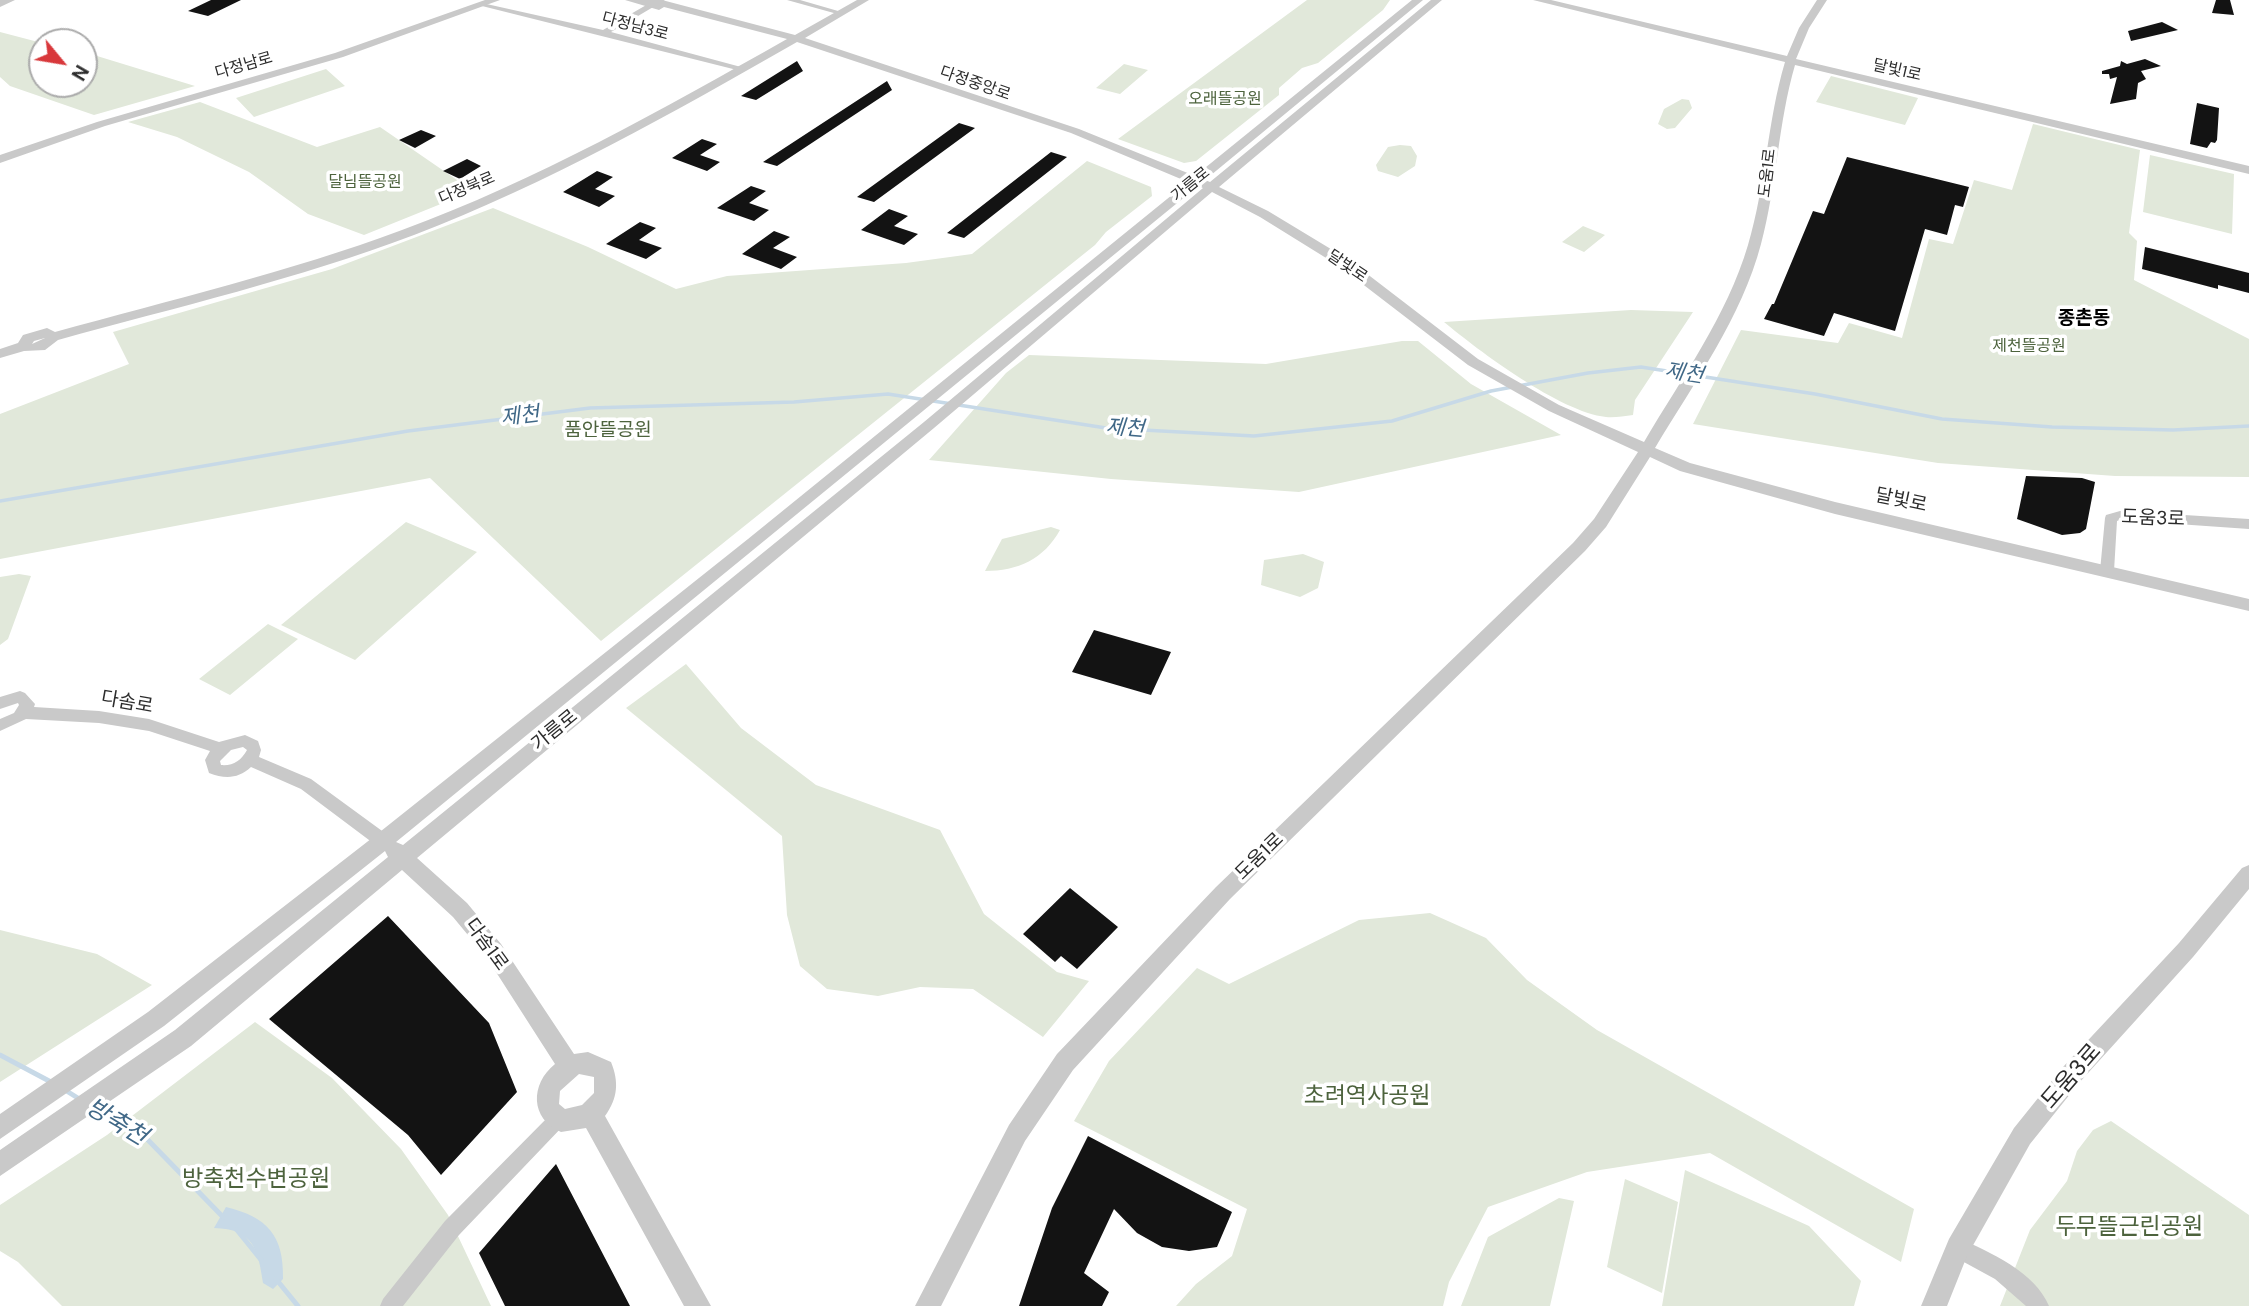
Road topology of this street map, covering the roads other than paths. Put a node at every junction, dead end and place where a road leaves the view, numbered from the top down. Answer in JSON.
{"nodes":[{"id":1,"x":10,"y":0,"type":"edge"},
{"id":2,"x":495,"y":0,"type":"edge"},
{"id":3,"x":630,"y":0,"type":"edge"},
{"id":4,"x":791,"y":0,"type":"edge"},
{"id":5,"x":864,"y":0,"type":"edge"},
{"id":6,"x":1418,"y":0,"type":"edge"},
{"id":7,"x":1437,"y":0,"type":"edge"},
{"id":8,"x":1538,"y":0,"type":"edge"},
{"id":9,"x":1822,"y":0,"type":"edge"},
{"id":10,"x":655,"y":2,"type":"edge"},
{"id":11,"x":0,"y":4,"type":"edge"},
{"id":12,"x":482,"y":5,"type":"junction"},
{"id":13,"x":841,"y":13,"type":"junction"},
{"id":14,"x":604,"y":33,"type":"junction"},
{"id":15,"x":793,"y":40,"type":"junction"},
{"id":16,"x":1789,"y":61,"type":"junction"},
{"id":17,"x":738,"y":69,"type":"junction"},
{"id":18,"x":0,"y":159,"type":"edge"},
{"id":19,"x":2249,"y":170,"type":"edge"},
{"id":20,"x":1191,"y":185,"type":"junction"},
{"id":21,"x":1206,"y":191,"type":"junction"},
{"id":22,"x":1297,"y":236,"type":"joint"},
{"id":23,"x":0,"y":354,"type":"edge"},
{"id":24,"x":1646,"y":450,"type":"junction"},
{"id":25,"x":2249,"y":524,"type":"edge"},
{"id":26,"x":2106,"y":571,"type":"junction"},
{"id":27,"x":2249,"y":605,"type":"edge"},
{"id":28,"x":0,"y":703,"type":"edge"},
{"id":29,"x":24,"y":713,"type":"junction"},
{"id":30,"x":0,"y":725,"type":"edge"},
{"id":31,"x":220,"y":749,"type":"junction"},
{"id":32,"x":250,"y":760,"type":"junction"},
{"id":33,"x":383,"y":841,"type":"junction"},
{"id":34,"x":402,"y":857,"type":"junction"},
{"id":35,"x":2249,"y":874,"type":"edge"},
{"id":36,"x":569,"y":1066,"type":"junction"},
{"id":37,"x":591,"y":1114,"type":"junction"},
{"id":38,"x":558,"y":1119,"type":"junction"},
{"id":39,"x":0,"y":1128,"type":"edge"},
{"id":40,"x":0,"y":1164,"type":"edge"},
{"id":41,"x":1958,"y":1248,"type":"junction"},
{"id":42,"x":393,"y":1302,"type":"edge"},
{"id":43,"x":698,"y":1306,"type":"edge"},
{"id":44,"x":928,"y":1306,"type":"edge"},
{"id":45,"x":1934,"y":1306,"type":"edge"},
{"id":46,"x":2039,"y":1306,"type":"edge"}],
"edges":[{"from":1,"to":11,"type":"street"},
{"from":2,"to":12,"type":"street","name":"다정남로"},
{"from":3,"to":10,"type":"street","name":"다정중앙로"},
{"from":4,"to":13,"type":"street"},
{"from":5,"to":13,"type":"street","name":"다정북로"},
{"from":6,"to":20,"type":"street","name":"가름로"},
{"from":7,"to":21,"type":"street","name":"가름로"},
{"from":8,"to":16,"type":"street","name":"달빛1로"},
{"from":9,"to":16,"type":"street","name":"도움1로"},
{"from":10,"to":14,"type":"street"},
{"from":10,"to":15,"type":"street","name":"다정중앙로"},
{"from":12,"to":14,"type":"street","name":"다정남3로"},
{"from":12,"to":18,"type":"street","name":"다정남로"},
{"from":13,"to":15,"type":"street","name":"다정북로"},
{"from":14,"to":17,"type":"street","name":"다정남3로"},
{"from":15,"to":17,"type":"street","name":"다정북로"},
{"from":15,"to":20,"type":"street","name":"다정중앙로"},
{"from":16,"to":19,"type":"street","name":"달빛1로"},
{"from":16,"to":24,"type":"street","name":"도움1로"},
{"from":17,"to":23,"type":"street","name":"다정북로"},
{"from":20,"to":21,"type":"street","name":"다정중앙로"},
{"from":20,"to":33,"type":"street","name":"가름로"},
{"from":21,"to":22,"type":"street","name":"다정중앙로"},
{"from":21,"to":34,"type":"street","name":"가름로"},
{"from":22,"to":24,"type":"street","name":"달빛로"},
{"from":24,"to":26,"type":"street","name":"달빛로"},
{"from":24,"to":44,"type":"street","name":"도움1로"},
{"from":25,"to":26,"type":"street","name":"도움3로"},
{"from":26,"to":27,"type":"street","name":"달빛로"},
{"from":28,"to":29,"type":"street"},
{"from":29,"to":30,"type":"street","name":"다솜로"},
{"from":29,"to":31,"type":"street","name":"다솜로"},
{"from":31,"to":32,"type":"street"},
{"from":31,"to":32,"type":"street"},
{"from":32,"to":33,"type":"street"},
{"from":33,"to":34,"type":"street","name":"다솜1로"},
{"from":33,"to":39,"type":"street","name":"가름로"},
{"from":34,"to":36,"type":"street","name":"다솜1로"},
{"from":34,"to":40,"type":"street","name":"가름로"},
{"from":35,"to":41,"type":"street","name":"도움3로"},
{"from":36,"to":37,"type":"street"},
{"from":36,"to":38,"type":"street"},
{"from":37,"to":38,"type":"street"},
{"from":37,"to":43,"type":"street"},
{"from":38,"to":42,"type":"street"},
{"from":41,"to":45,"type":"street","name":"도움3로"},
{"from":41,"to":46,"type":"street"}]}
